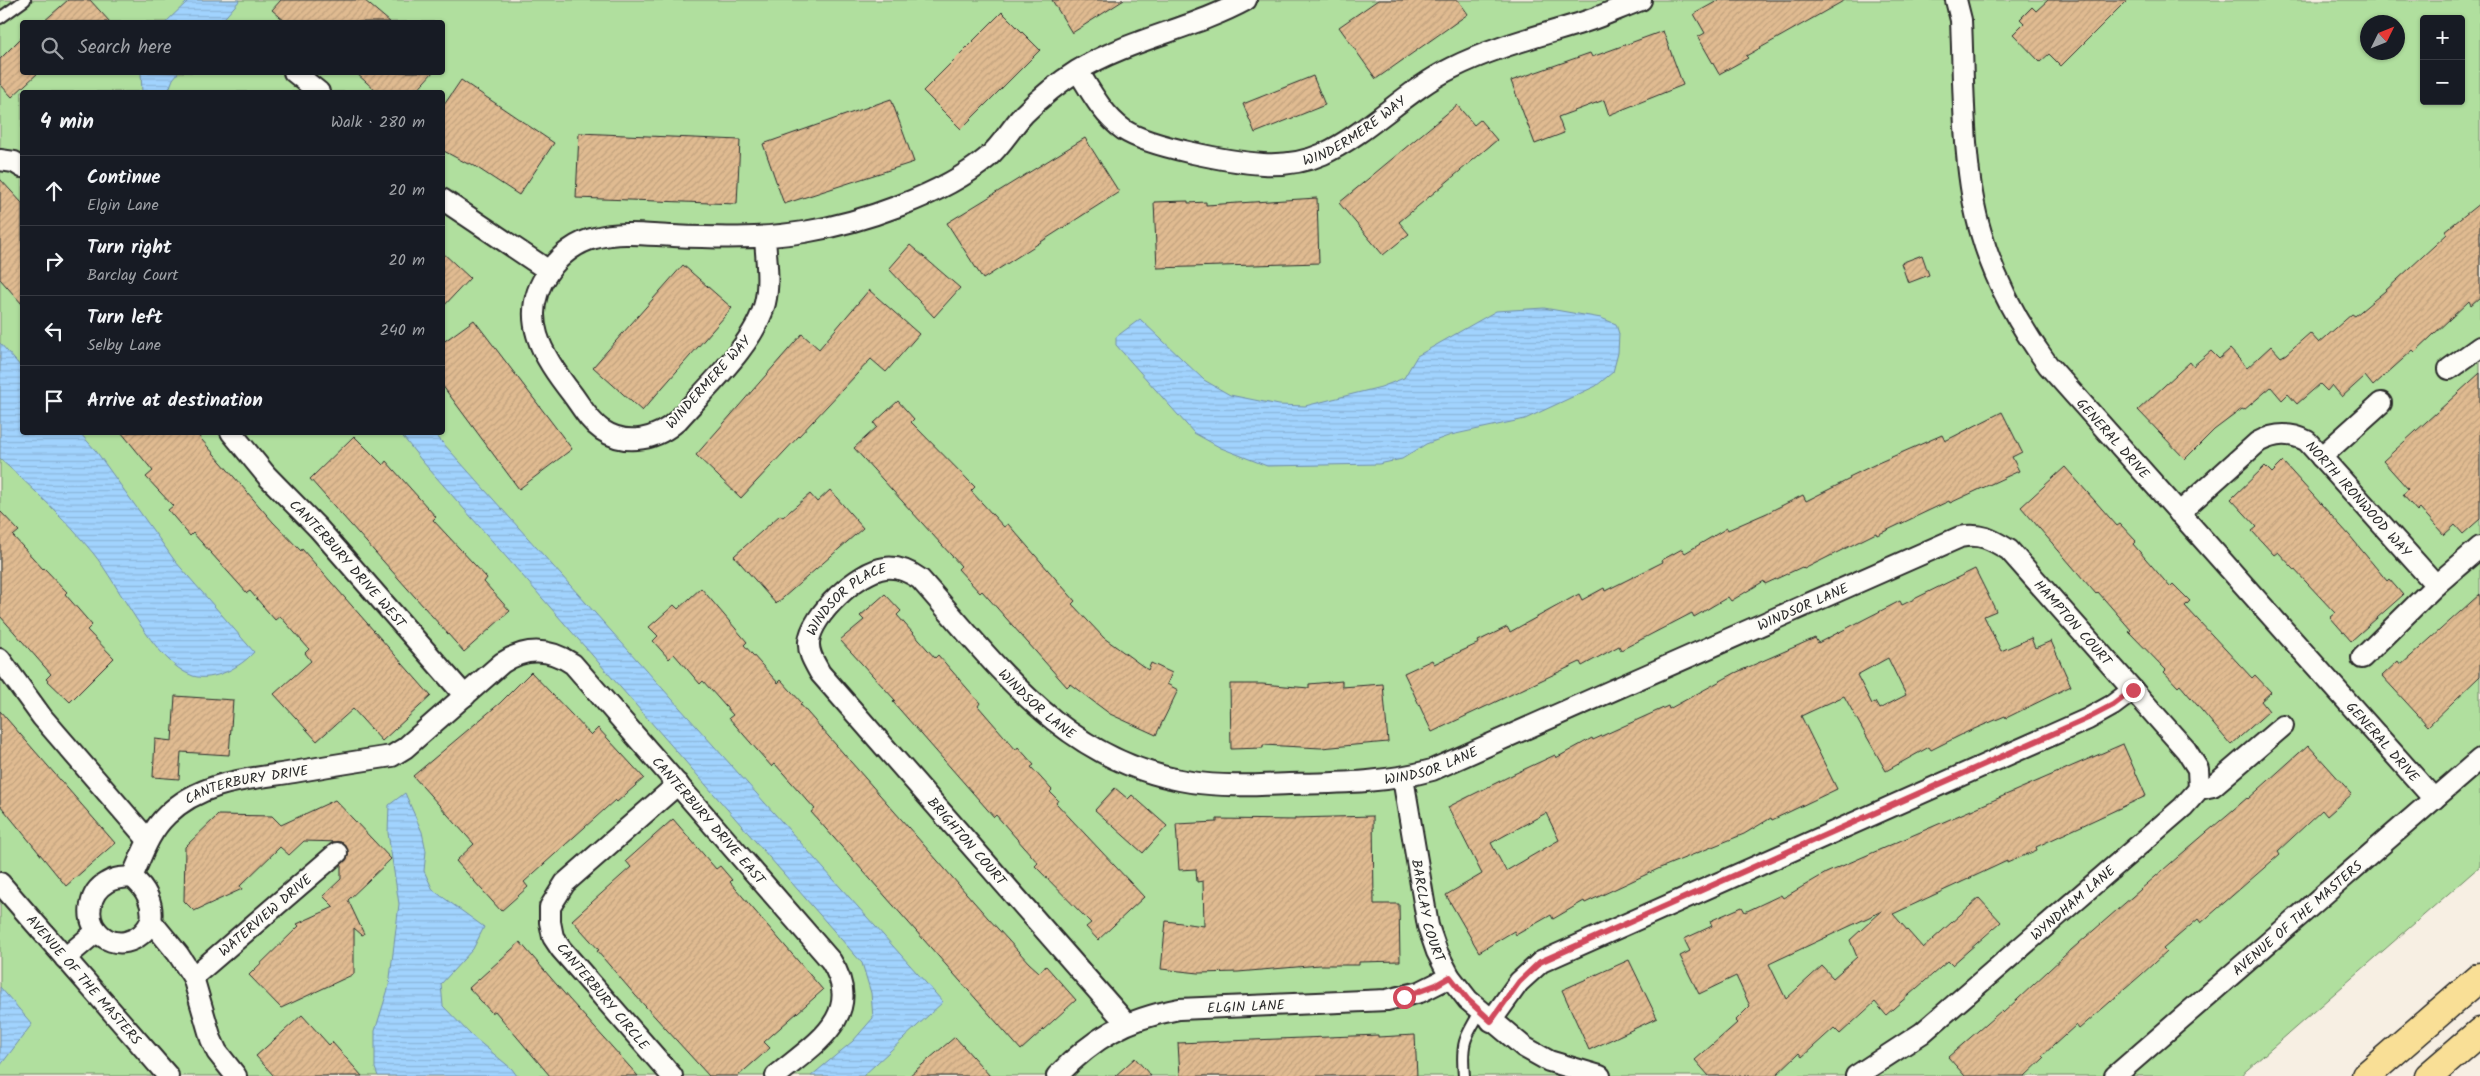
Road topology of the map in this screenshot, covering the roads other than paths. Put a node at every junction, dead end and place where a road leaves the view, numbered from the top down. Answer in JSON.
{"nodes":[{"id":1,"x":25,"y":0,"type":"edge"},
{"id":2,"x":1246,"y":0,"type":"edge"},
{"id":3,"x":1641,"y":0,"type":"edge"},
{"id":4,"x":1956,"y":0,"type":"edge"},
{"id":5,"x":0,"y":18,"type":"edge"},
{"id":6,"x":1078,"y":71,"type":"junction"},
{"id":7,"x":298,"y":75,"type":"edge"},
{"id":8,"x":316,"y":90,"type":"edge"},
{"id":9,"x":0,"y":160,"type":"edge"},
{"id":10,"x":20,"y":166,"type":"edge"},
{"id":11,"x":445,"y":201,"type":"edge"},
{"id":12,"x":765,"y":237,"type":"junction"},
{"id":13,"x":549,"y":271,"type":"junction"},
{"id":14,"x":2480,"y":347,"type":"edge"},
{"id":15,"x":2449,"y":369,"type":"dead end"},
{"id":16,"x":2381,"y":404,"type":"dead end"},
{"id":17,"x":233,"y":435,"type":"edge"},
{"id":18,"x":2321,"y":457,"type":"junction"},
{"id":19,"x":2179,"y":513,"type":"junction"},
{"id":20,"x":1989,"y":537,"type":"joint"},
{"id":21,"x":2480,"y":547,"type":"edge"},
{"id":22,"x":908,"y":571,"type":"joint"},
{"id":23,"x":2436,"y":585,"type":"junction"},
{"id":24,"x":811,"y":657,"type":"joint"},
{"id":25,"x":2362,"y":658,"type":"dead end"},
{"id":26,"x":0,"y":660,"type":"edge"},
{"id":27,"x":2133,"y":690,"type":"junction"},
{"id":28,"x":465,"y":696,"type":"junction"},
{"id":29,"x":2283,"y":726,"type":"dead end"},
{"id":30,"x":2480,"y":759,"type":"edge"},
{"id":31,"x":1403,"y":778,"type":"junction"},
{"id":32,"x":678,"y":784,"type":"junction"},
{"id":33,"x":2198,"y":788,"type":"junction"},
{"id":34,"x":2434,"y":800,"type":"junction"},
{"id":35,"x":148,"y":840,"type":"junction"},
{"id":36,"x":337,"y":853,"type":"dead end"},
{"id":37,"x":132,"y":878,"type":"junction"},
{"id":38,"x":0,"y":884,"type":"edge"},
{"id":39,"x":150,"y":922,"type":"junction"},
{"id":40,"x":97,"y":931,"type":"junction"},
{"id":41,"x":65,"y":958,"type":"junction"},
{"id":42,"x":193,"y":977,"type":"junction"},
{"id":43,"x":1450,"y":977,"type":"junction"},
{"id":44,"x":2480,"y":977,"type":"edge"},
{"id":45,"x":1486,"y":1016,"type":"junction"},
{"id":46,"x":1126,"y":1023,"type":"junction"},
{"id":47,"x":2480,"y":1032,"type":"edge"},
{"id":48,"x":168,"y":1076,"type":"edge"},
{"id":49,"x":236,"y":1076,"type":"edge"},
{"id":50,"x":672,"y":1076,"type":"edge"},
{"id":51,"x":776,"y":1076,"type":"edge"},
{"id":52,"x":1058,"y":1076,"type":"edge"},
{"id":53,"x":1464,"y":1076,"type":"edge"},
{"id":54,"x":1600,"y":1076,"type":"edge"},
{"id":55,"x":1856,"y":1076,"type":"edge"},
{"id":56,"x":2115,"y":1076,"type":"edge"},
{"id":57,"x":2366,"y":1076,"type":"edge"},
{"id":58,"x":2429,"y":1076,"type":"edge"}],
"edges":[{"from":1,"to":5,"type":"lane"},
{"from":2,"to":6,"type":"street","name":"WINDERMERE WAY"},
{"from":3,"to":6,"type":"street","name":"WINDERMERE WAY"},
{"from":4,"to":19,"type":"street","name":"GENERAL DRIVE"},
{"from":6,"to":12,"type":"street","name":"WINDERMERE WAY"},
{"from":7,"to":8,"type":"street"},
{"from":9,"to":10,"type":"street"},
{"from":11,"to":13,"type":"street"},
{"from":12,"to":13,"type":"street","name":"WINDERMERE WAY"},
{"from":12,"to":13,"type":"street","name":"WINDERMERE WAY"},
{"from":14,"to":15,"type":"street"},
{"from":16,"to":18,"type":"street"},
{"from":17,"to":28,"type":"street","name":"CANTERBURY DRIVE WEST"},
{"from":18,"to":19,"type":"street","name":"NORTH IRONWOOD WAY"},
{"from":18,"to":23,"type":"street","name":"NORTH IRONWOOD WAY"},
{"from":19,"to":34,"type":"street","name":"GENERAL DRIVE"},
{"from":20,"to":27,"type":"street","name":"HAMPTON COURT"},
{"from":20,"to":31,"type":"street","name":"WINDSOR LANE"},
{"from":21,"to":23,"type":"street"},
{"from":22,"to":24,"type":"street","name":"WINDSOR PLACE"},
{"from":22,"to":31,"type":"street","name":"WINDSOR LANE"},
{"from":23,"to":25,"type":"street"},
{"from":24,"to":46,"type":"street","name":"BRIGHTON COURT"},
{"from":26,"to":35,"type":"street"},
{"from":27,"to":33,"type":"street","name":"HAMPTON COURT"},
{"from":27,"to":45,"type":"street"},
{"from":28,"to":32,"type":"street","name":"CANTERBURY DRIVE EAST"},
{"from":28,"to":35,"type":"street","name":"CANTERBURY DRIVE"},
{"from":29,"to":33,"type":"street","name":"WYNDHAM LANE"},
{"from":30,"to":34,"type":"street","name":"AVENUE OF THE MASTERS"},
{"from":31,"to":43,"type":"street","name":"BARCLAY COURT"},
{"from":32,"to":50,"type":"street","name":"CANTERBURY CIRCLE"},
{"from":32,"to":51,"type":"street","name":"CANTERBURY DRIVE EAST"},
{"from":33,"to":55,"type":"street","name":"WYNDHAM LANE"},
{"from":34,"to":56,"type":"street","name":"AVENUE OF THE MASTERS"},
{"from":35,"to":37,"type":"street","name":"CANTERBURY DRIVE"},
{"from":36,"to":42,"type":"street","name":"WATERVIEW DRIVE"},
{"from":37,"to":39,"type":"street"},
{"from":37,"to":40,"type":"street"},
{"from":38,"to":41,"type":"street","name":"AVENUE OF THE MASTERS"},
{"from":39,"to":40,"type":"street"},
{"from":39,"to":42,"type":"street"},
{"from":40,"to":41,"type":"street"},
{"from":41,"to":48,"type":"street","name":"AVENUE OF THE MASTERS"},
{"from":42,"to":49,"type":"street"},
{"from":43,"to":45,"type":"street","name":"BARCLAY COURT"},
{"from":43,"to":46,"type":"street","name":"ELGIN LANE"},
{"from":44,"to":57,"type":"highway"},
{"from":45,"to":53,"type":"lane"},
{"from":45,"to":54,"type":"street","name":"BARCLAY COURT"},
{"from":46,"to":52,"type":"street","name":"ELGIN LANE"},
{"from":47,"to":58,"type":"highway"}]}
